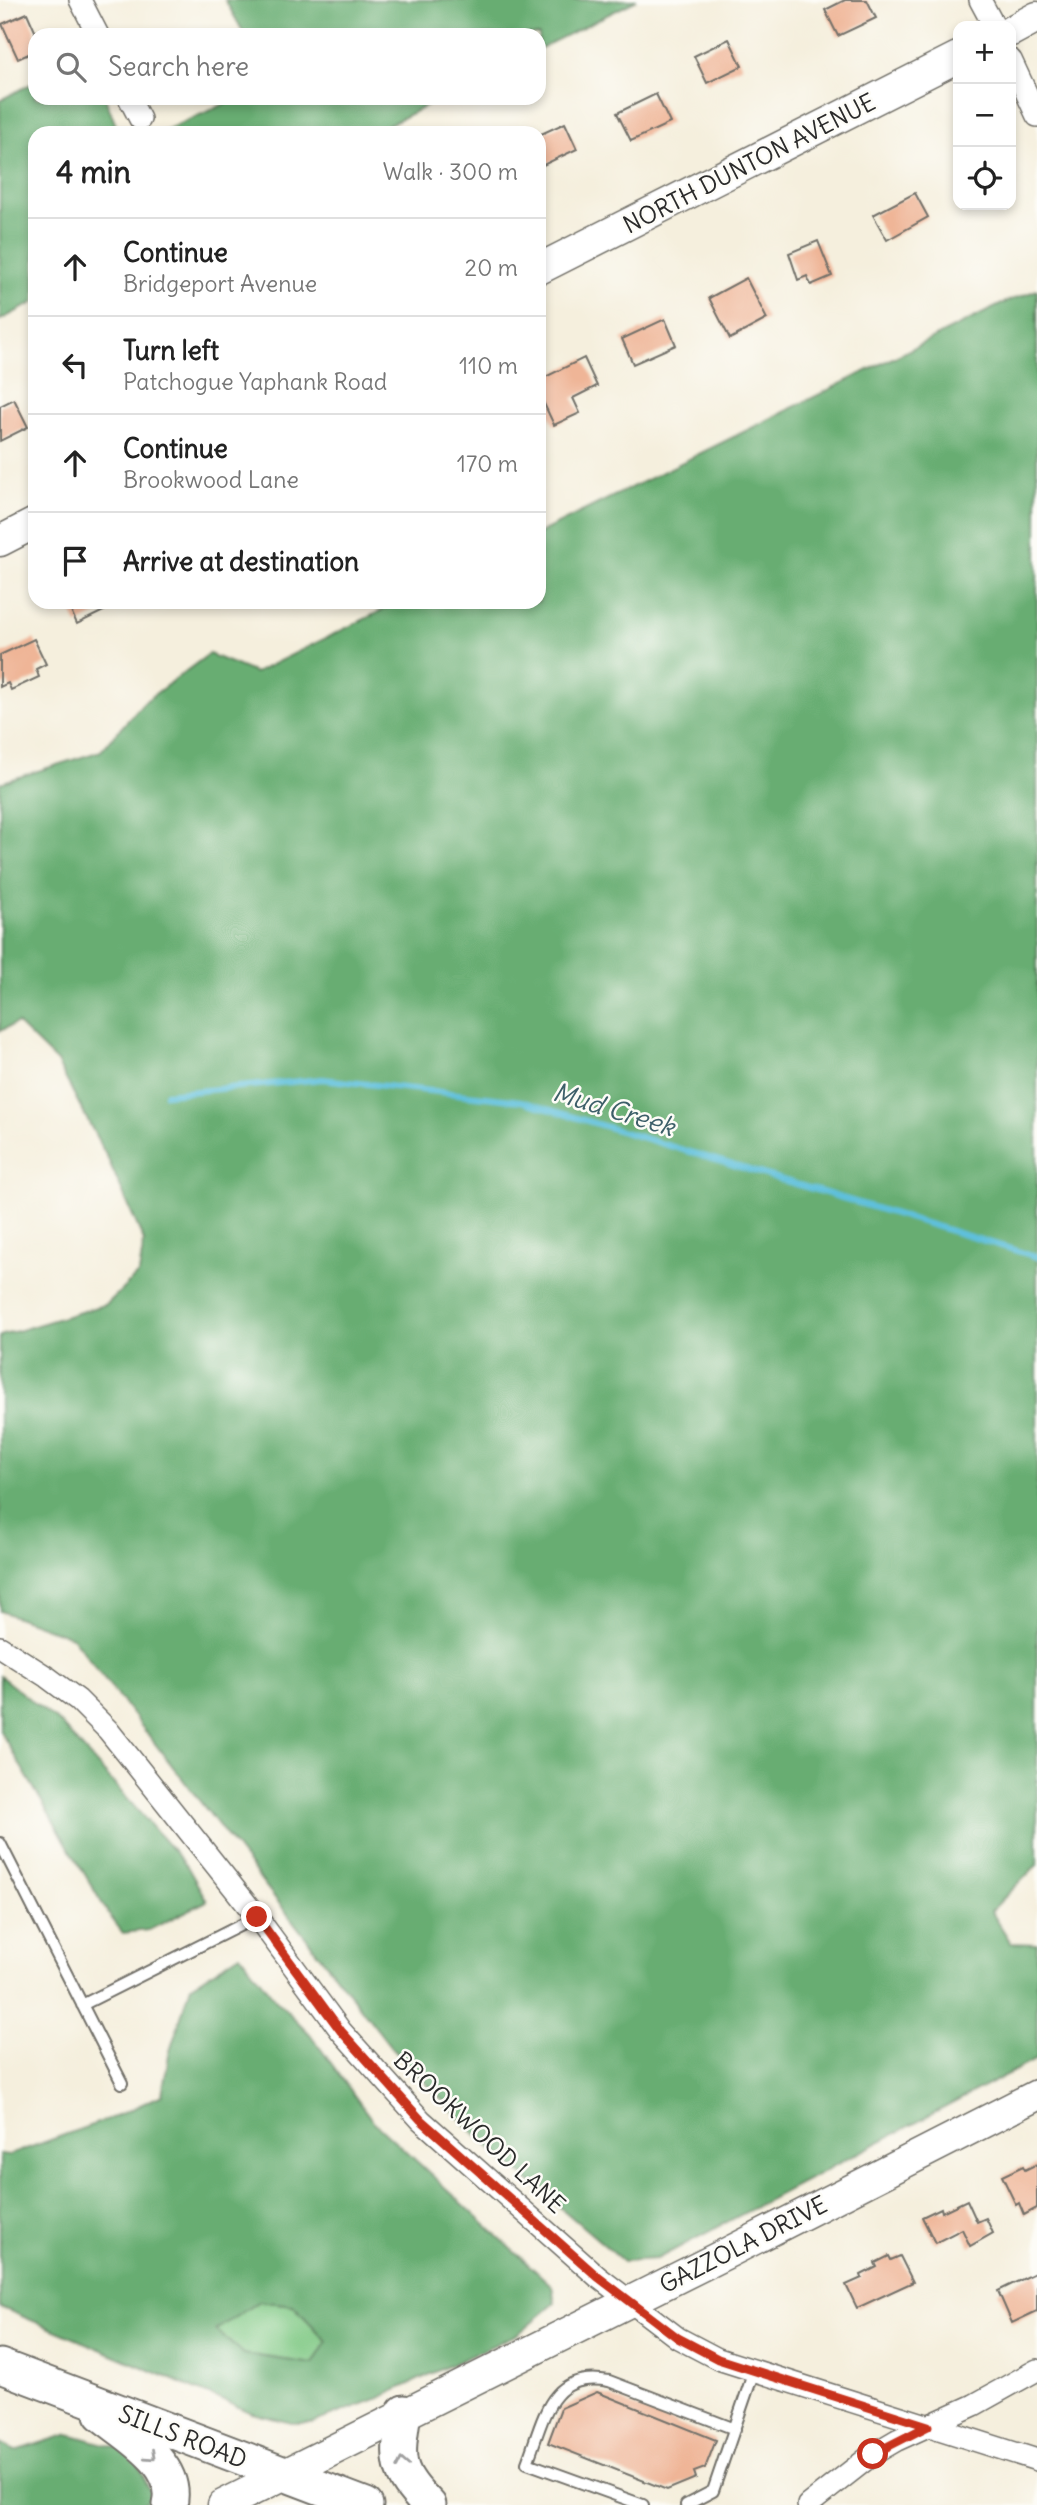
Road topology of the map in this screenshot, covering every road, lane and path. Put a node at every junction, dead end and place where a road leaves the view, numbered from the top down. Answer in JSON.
{"nodes":[{"id":1,"x":80,"y":0,"type":"edge"},
{"id":2,"x":980,"y":0,"type":"edge"},
{"id":3,"x":1037,"y":17,"type":"edge"},
{"id":4,"x":991,"y":21,"type":"edge"},
{"id":5,"x":94,"y":28,"type":"edge"},
{"id":6,"x":1016,"y":28,"type":"edge"},
{"id":7,"x":953,"y":60,"type":"edge"},
{"id":8,"x":1016,"y":71,"type":"edge"},
{"id":9,"x":133,"y":105,"type":"edge"},
{"id":10,"x":1037,"y":116,"type":"edge"},
{"id":11,"x":140,"y":119,"type":"dead end"},
{"id":12,"x":546,"y":265,"type":"edge"},
{"id":13,"x":28,"y":527,"type":"edge"},
{"id":14,"x":0,"y":541,"type":"edge"},
{"id":15,"x":0,"y":1647,"type":"edge"},
{"id":16,"x":0,"y":1843,"type":"edge"},
{"id":17,"x":257,"y":1917,"type":"junction"},
{"id":18,"x":82,"y":2005,"type":"junction"},
{"id":19,"x":122,"y":2083,"type":"dead end"},
{"id":20,"x":1037,"y":2095,"type":"edge"},
{"id":21,"x":631,"y":2301,"type":"junction"},
{"id":22,"x":0,"y":2366,"type":"edge"},
{"id":23,"x":1037,"y":2370,"type":"edge"},
{"id":24,"x":754,"y":2371,"type":"junction"},
{"id":25,"x":80,"y":2396,"type":"junction"},
{"id":26,"x":404,"y":2412,"type":"junction"},
{"id":27,"x":928,"y":2426,"type":"junction"},
{"id":28,"x":735,"y":2429,"type":"junction"},
{"id":29,"x":1037,"y":2460,"type":"edge"},
{"id":30,"x":283,"y":2474,"type":"junction"},
{"id":31,"x":170,"y":2505,"type":"edge"},
{"id":32,"x":223,"y":2505,"type":"edge"},
{"id":33,"x":366,"y":2505,"type":"edge"},
{"id":34,"x":429,"y":2505,"type":"edge"},
{"id":35,"x":643,"y":2505,"type":"edge"},
{"id":36,"x":686,"y":2505,"type":"edge"},
{"id":37,"x":808,"y":2505,"type":"edge"}],
"edges":[{"from":1,"to":5,"type":"street"},
{"from":2,"to":4,"type":"street"},
{"from":3,"to":6,"type":"street"},
{"from":7,"to":12,"type":"street","name":"NORTH DUNTON AVENUE"},
{"from":8,"to":10,"type":"street"},
{"from":9,"to":11,"type":"street"},
{"from":13,"to":14,"type":"street"},
{"from":15,"to":17,"type":"street","name":"BROOKWOOD LANE"},
{"from":16,"to":18,"type":"lane"},
{"from":17,"to":18,"type":"lane"},
{"from":17,"to":21,"type":"street","name":"BROOKWOOD LANE"},
{"from":18,"to":19,"type":"lane"},
{"from":20,"to":21,"type":"street","name":"GAZZOLA DRIVE"},
{"from":21,"to":24,"type":"street","name":"BROOKWOOD LANE"},
{"from":21,"to":26,"type":"street","name":"GAZZOLA DRIVE"},
{"from":22,"to":25,"type":"main road","name":"SILLS ROAD"},
{"from":23,"to":27,"type":"street"},
{"from":24,"to":27,"type":"street","name":"BROOKWOOD LANE"},
{"from":24,"to":28,"type":"lane"},
{"from":25,"to":30,"type":"main road","name":"SILLS ROAD"},
{"from":25,"to":31,"type":"main road","one_way":true},
{"from":26,"to":30,"type":"street","name":"GAZZOLA DRIVE"},
{"from":34,"to":26,"type":"main road","one_way":true},
{"from":27,"to":29,"type":"street","name":"BROOKWOOD LANE"},
{"from":27,"to":37,"type":"street"},
{"from":28,"to":35,"type":"lane"},
{"from":28,"to":36,"type":"lane"},
{"from":30,"to":32,"type":"street","name":"GAZZOLA DRIVE"},
{"from":30,"to":33,"type":"main road","name":"SILLS ROAD"}]}
